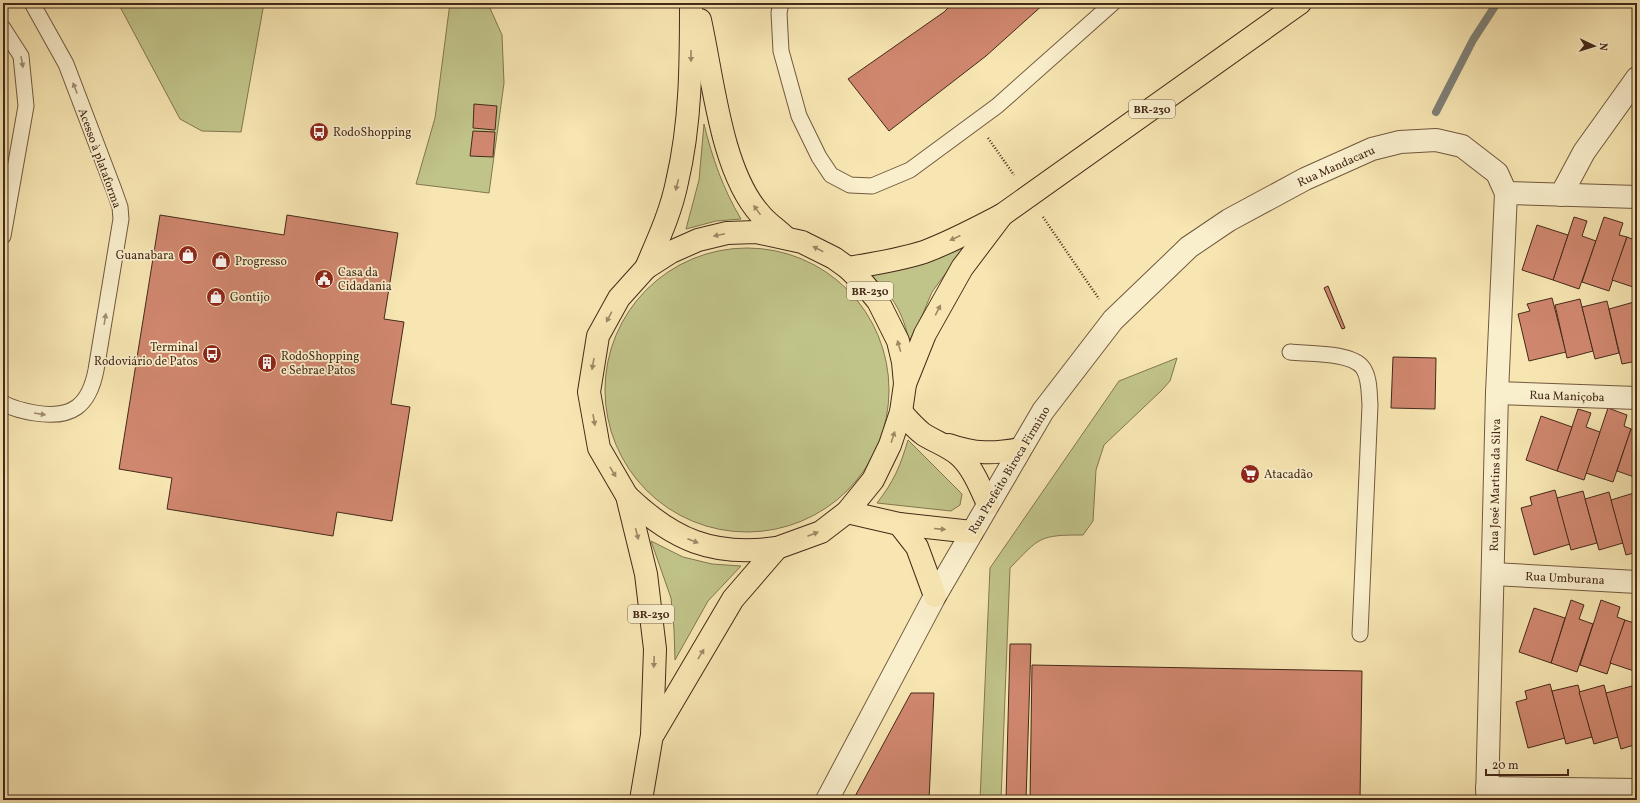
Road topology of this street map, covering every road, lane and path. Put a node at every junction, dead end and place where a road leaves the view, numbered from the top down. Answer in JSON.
{"nodes":[{"id":1,"x":32,"y":3,"type":"edge"},
{"id":2,"x":691,"y":3,"type":"edge"},
{"id":3,"x":696,"y":3,"type":"edge"},
{"id":4,"x":781,"y":3,"type":"edge"},
{"id":5,"x":1113,"y":3,"type":"edge"},
{"id":6,"x":1300,"y":3,"type":"edge"},
{"id":7,"x":3,"y":28,"type":"edge"},
{"id":8,"x":1637,"y":78,"type":"edge"},
{"id":9,"x":976,"y":121,"type":"junction"},
{"id":10,"x":1497,"y":173,"type":"joint"},
{"id":11,"x":1506,"y":193,"type":"junction"},
{"id":12,"x":1561,"y":195,"type":"junction"},
{"id":13,"x":1029,"y":197,"type":"junction"},
{"id":14,"x":1637,"y":197,"type":"edge"},
{"id":15,"x":1265,"y":201,"type":"joint"},
{"id":16,"x":1002,"y":215,"type":"junction"},
{"id":17,"x":3,"y":236,"type":"edge"},
{"id":18,"x":785,"y":237,"type":"junction"},
{"id":19,"x":646,"y":268,"type":"junction"},
{"id":20,"x":848,"y":268,"type":"junction"},
{"id":21,"x":1113,"y":320,"type":"junction"},
{"id":22,"x":1290,"y":352,"type":"dead end"},
{"id":23,"x":906,"y":384,"type":"junction"},
{"id":24,"x":1497,"y":393,"type":"junction"},
{"id":25,"x":1637,"y":398,"type":"edge"},
{"id":26,"x":3,"y":403,"type":"edge"},
{"id":27,"x":901,"y":412,"type":"junction"},
{"id":28,"x":941,"y":443,"type":"junction"},
{"id":29,"x":1020,"y":449,"type":"junction"},
{"id":30,"x":627,"y":496,"type":"junction"},
{"id":31,"x":988,"y":504,"type":"junction"},
{"id":32,"x":847,"y":512,"type":"junction"},
{"id":33,"x":899,"y":524,"type":"junction"},
{"id":34,"x":972,"y":532,"type":"junction"},
{"id":35,"x":777,"y":548,"type":"junction"},
{"id":36,"x":1493,"y":574,"type":"junction"},
{"id":37,"x":1637,"y":582,"type":"edge"},
{"id":38,"x":935,"y":596,"type":"junction"},
{"id":39,"x":1360,"y":634,"type":"dead end"},
{"id":40,"x":652,"y":735,"type":"junction"},
{"id":41,"x":1637,"y":790,"type":"edge"},
{"id":42,"x":1487,"y":794,"type":"edge"},
{"id":43,"x":641,"y":800,"type":"edge"},
{"id":44,"x":827,"y":800,"type":"edge"}],
"edges":[{"from":26,"to":1,"type":"lane","name":"Acesso à plataforma","one_way":true},
{"from":2,"to":19,"type":"main road","one_way":true},
{"from":18,"to":3,"type":"main road","one_way":true},
{"from":4,"to":9,"type":"lane"},
{"from":5,"to":9,"type":"lane"},
{"from":6,"to":13,"type":"main road","number":"BR-230"},
{"from":7,"to":17,"type":"lane","one_way":true},
{"from":8,"to":12,"type":"street"},
{"from":9,"to":13,"type":"path"},
{"from":10,"to":11,"type":"street","name":"Rua José Martins da Silva"},
{"from":10,"to":15,"type":"street","name":"Rua Mandacaru"},
{"from":11,"to":12,"type":"street"},
{"from":11,"to":24,"type":"street","name":"Rua José Martins da Silva"},
{"from":12,"to":14,"type":"street"},
{"from":13,"to":16,"type":"main road","number":"BR-230"},
{"from":13,"to":21,"type":"path"},
{"from":15,"to":21,"type":"street","name":"Rua Prefeito Biroca Firmino"},
{"from":16,"to":20,"type":"main road","number":"BR-230","one_way":true},
{"from":23,"to":16,"type":"main road","number":"BR-230","one_way":true},
{"from":18,"to":19,"type":"main road","number":"BR-230","one_way":true},
{"from":20,"to":18,"type":"main road","number":"BR-230","one_way":true},
{"from":19,"to":30,"type":"main road","number":"BR-230","one_way":true},
{"from":23,"to":20,"type":"main road","number":"BR-230","one_way":true},
{"from":21,"to":29,"type":"street","name":"Rua Prefeito Biroca Firmino"},
{"from":22,"to":39,"type":"lane"},
{"from":23,"to":27,"type":"main road","number":"BR-230"},
{"from":24,"to":25,"type":"street","name":"Rua Maniçoba"},
{"from":24,"to":36,"type":"street","name":"Rua José Martins da Silva"},
{"from":27,"to":28,"type":"main road"},
{"from":32,"to":27,"type":"main road","number":"BR-230","one_way":true},
{"from":28,"to":29,"type":"main road"},
{"from":28,"to":31,"type":"main road"},
{"from":29,"to":31,"type":"street","name":"Rua Prefeito Biroca Firmino"},
{"from":30,"to":35,"type":"main road","number":"BR-230","one_way":true},
{"from":30,"to":40,"type":"main road","number":"BR-230","one_way":true},
{"from":31,"to":34,"type":"street","name":"Rua Prefeito Biroca Firmino"},
{"from":32,"to":33,"type":"main road"},
{"from":35,"to":32,"type":"main road","number":"BR-230","one_way":true},
{"from":33,"to":34,"type":"main road","one_way":true},
{"from":33,"to":38,"type":"main road"},
{"from":34,"to":38,"type":"street","name":"Rua Prefeito Biroca Firmino"},
{"from":40,"to":35,"type":"main road","number":"BR-230","one_way":true},
{"from":36,"to":37,"type":"street","name":"Rua Umburana"},
{"from":36,"to":42,"type":"street","name":"Rua José Martins da Silva"},
{"from":38,"to":44,"type":"street","name":"Rua Prefeito Biroca Firmino"},
{"from":40,"to":43,"type":"main road","number":"BR-230"},
{"from":41,"to":42,"type":"street"}]}
